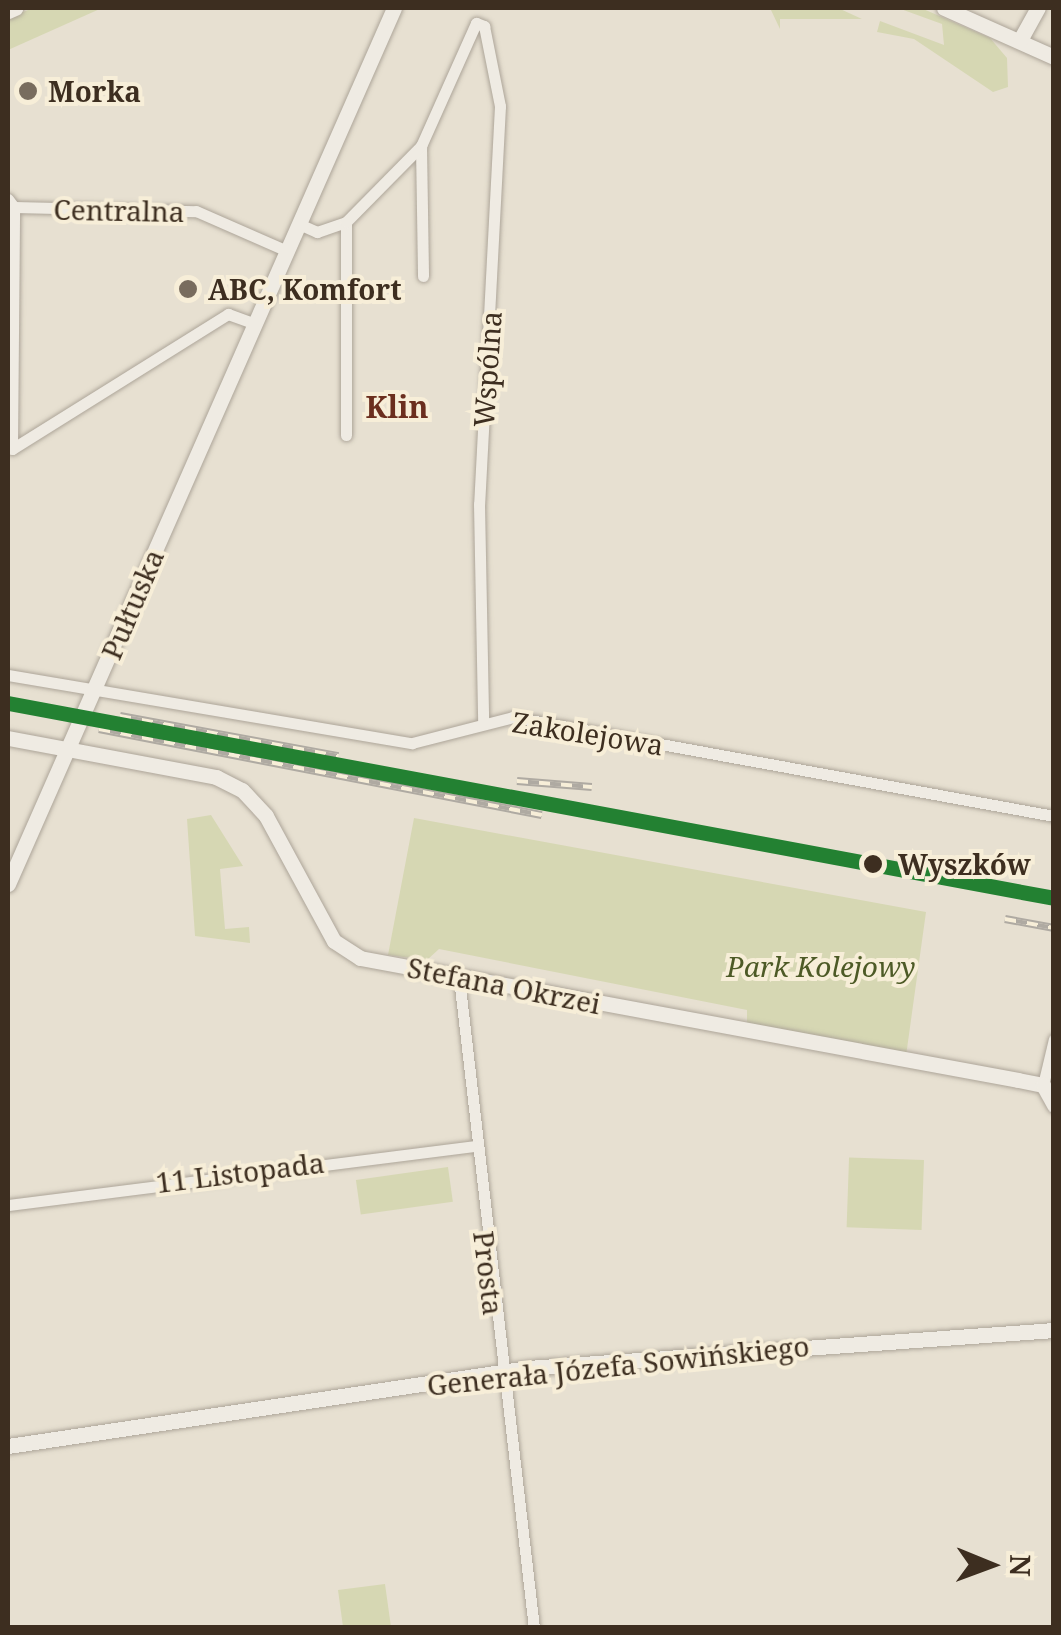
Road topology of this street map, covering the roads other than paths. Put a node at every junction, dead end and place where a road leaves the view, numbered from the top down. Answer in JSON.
{"nodes":[{"id":1,"x":15,"y":8,"type":"edge"},
{"id":2,"x":394,"y":8,"type":"edge"},
{"id":3,"x":480,"y":8,"type":"edge"},
{"id":4,"x":944,"y":8,"type":"edge"},
{"id":5,"x":1038,"y":8,"type":"edge"},
{"id":6,"x":8,"y":11,"type":"edge"},
{"id":7,"x":476,"y":23,"type":"junction"},
{"id":8,"x":1020,"y":40,"type":"junction"},
{"id":9,"x":1054,"y":58,"type":"edge"},
{"id":10,"x":421,"y":146,"type":"junction"},
{"id":11,"x":11,"y":204,"type":"edge"},
{"id":12,"x":346,"y":222,"type":"junction"},
{"id":13,"x":299,"y":224,"type":"junction"},
{"id":14,"x":287,"y":251,"type":"junction"},
{"id":15,"x":423,"y":276,"type":"dead end"},
{"id":16,"x":255,"y":324,"type":"junction"},
{"id":17,"x":346,"y":435,"type":"dead end"},
{"id":18,"x":8,"y":675,"type":"edge"},
{"id":19,"x":97,"y":689,"type":"junction"},
{"id":20,"x":483,"y":722,"type":"junction"},
{"id":21,"x":8,"y":738,"type":"edge"},
{"id":22,"x":66,"y":748,"type":"junction"},
{"id":23,"x":1054,"y":816,"type":"edge"},
{"id":24,"x":8,"y":884,"type":"edge"},
{"id":25,"x":458,"y":978,"type":"junction"},
{"id":26,"x":1054,"y":1039,"type":"edge"},
{"id":27,"x":1043,"y":1085,"type":"junction"},
{"id":28,"x":1054,"y":1105,"type":"edge"},
{"id":29,"x":474,"y":1146,"type":"junction"},
{"id":30,"x":8,"y":1205,"type":"edge"},
{"id":31,"x":1054,"y":1330,"type":"edge"},
{"id":32,"x":502,"y":1371,"type":"junction"},
{"id":33,"x":8,"y":1446,"type":"edge"},
{"id":34,"x":534,"y":1628,"type":"edge"}],
"edges":[{"from":1,"to":6,"type":"street"},
{"from":2,"to":13,"type":"street","name":"Pułtuska"},
{"from":3,"to":7,"type":"street"},
{"from":4,"to":8,"type":"street"},
{"from":5,"to":8,"type":"street"},
{"from":7,"to":10,"type":"street"},
{"from":7,"to":20,"type":"street","name":"Wspólna"},
{"from":8,"to":9,"type":"street"},
{"from":10,"to":12,"type":"street"},
{"from":10,"to":15,"type":"street"},
{"from":11,"to":14,"type":"street","name":"Centralna"},
{"from":11,"to":16,"type":"street"},
{"from":12,"to":13,"type":"street"},
{"from":12,"to":17,"type":"street"},
{"from":13,"to":14,"type":"street","name":"Pułtuska"},
{"from":14,"to":16,"type":"street","name":"Pułtuska"},
{"from":16,"to":19,"type":"street","name":"Pułtuska"},
{"from":18,"to":19,"type":"street","name":"Zakolejowa"},
{"from":19,"to":20,"type":"street","name":"Zakolejowa"},
{"from":19,"to":22,"type":"street","name":"Pułtuska"},
{"from":20,"to":23,"type":"street","name":"Zakolejowa"},
{"from":21,"to":22,"type":"street","name":"Stefana Okrzei"},
{"from":22,"to":24,"type":"street","name":"Pułtuska"},
{"from":22,"to":25,"type":"street","name":"Stefana Okrzei"},
{"from":25,"to":27,"type":"street","name":"Stefana Okrzei"},
{"from":25,"to":29,"type":"street","name":"Prosta"},
{"from":26,"to":27,"type":"street"},
{"from":27,"to":28,"type":"street"},
{"from":29,"to":30,"type":"street","name":"11 Listopada"},
{"from":29,"to":32,"type":"street","name":"Prosta"},
{"from":31,"to":32,"type":"street","name":"Generała Józefa Sowińskiego"},
{"from":32,"to":33,"type":"street","name":"Generała Józefa Sowińskiego"},
{"from":32,"to":34,"type":"street","name":"Prosta"}]}
